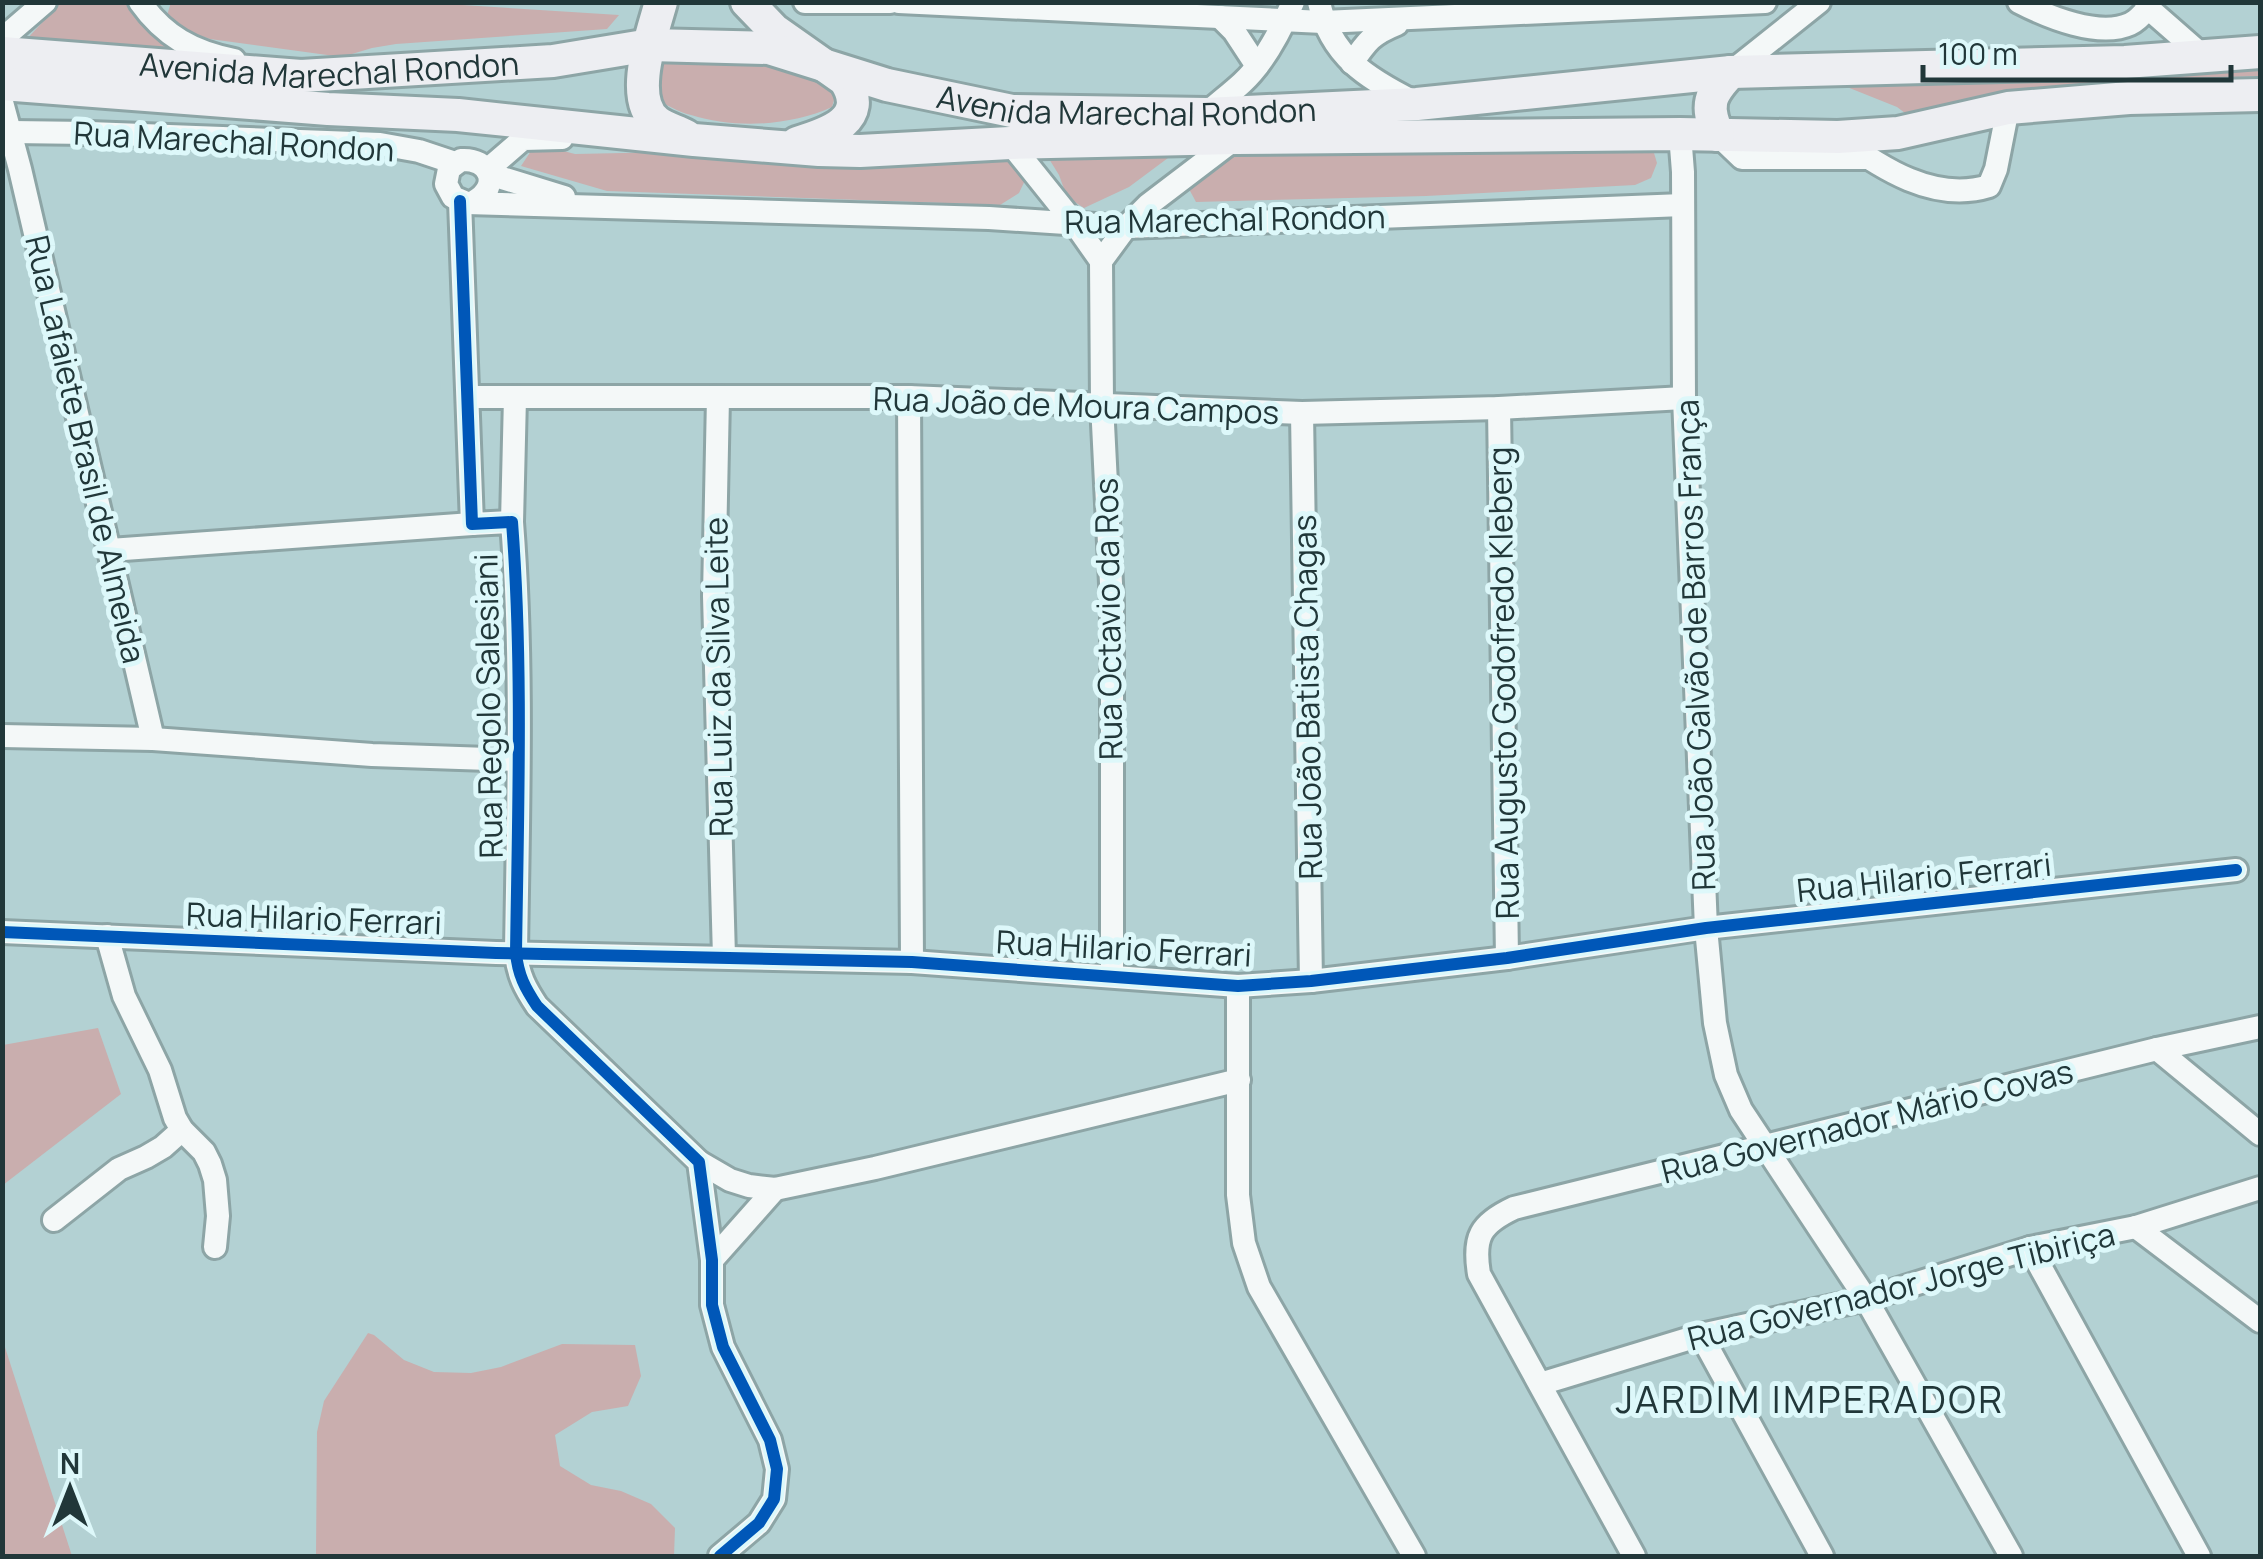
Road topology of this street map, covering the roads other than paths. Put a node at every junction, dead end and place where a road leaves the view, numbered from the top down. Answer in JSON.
{"nodes":[{"id":1,"x":140,"y":2,"type":"edge"},
{"id":2,"x":662,"y":2,"type":"edge"},
{"id":3,"x":747,"y":2,"type":"edge"},
{"id":4,"x":806,"y":2,"type":"edge"},
{"id":5,"x":890,"y":2,"type":"edge"},
{"id":6,"x":899,"y":2,"type":"edge"},
{"id":7,"x":1766,"y":2,"type":"edge"},
{"id":8,"x":1820,"y":2,"type":"edge"},
{"id":9,"x":2019,"y":2,"type":"edge"},
{"id":10,"x":2147,"y":5,"type":"edge"},
{"id":11,"x":33,"y":7,"type":"edge"},
{"id":12,"x":1289,"y":12,"type":"edge"},
{"id":13,"x":1321,"y":12,"type":"edge"},
{"id":14,"x":160,"y":14,"type":"edge"},
{"id":15,"x":1220,"y":18,"type":"junction"},
{"id":16,"x":1408,"y":19,"type":"junction"},
{"id":17,"x":2,"y":39,"type":"edge"},
{"id":18,"x":650,"y":45,"type":"junction"},
{"id":19,"x":2260,"y":52,"type":"edge"},
{"id":20,"x":2,"y":54,"type":"edge"},
{"id":21,"x":2204,"y":58,"type":"junction"},
{"id":22,"x":822,"y":63,"type":"junction"},
{"id":23,"x":1352,"y":63,"type":"junction"},
{"id":24,"x":1257,"y":66,"type":"junction"},
{"id":25,"x":1717,"y":73,"type":"junction"},
{"id":26,"x":301,"y":76,"type":"junction"},
{"id":27,"x":2,"y":84,"type":"edge"},
{"id":28,"x":86,"y":90,"type":"junction"},
{"id":29,"x":2260,"y":95,"type":"edge"},
{"id":30,"x":2,"y":102,"type":"edge"},
{"id":31,"x":1417,"y":104,"type":"junction"},
{"id":32,"x":2008,"y":108,"type":"junction"},
{"id":33,"x":1206,"y":114,"type":"junction"},
{"id":34,"x":12,"y":132,"type":"junction"},
{"id":35,"x":89,"y":132,"type":"junction"},
{"id":36,"x":628,"y":133,"type":"junction"},
{"id":37,"x":1680,"y":134,"type":"junction"},
{"id":38,"x":1718,"y":135,"type":"junction"},
{"id":39,"x":1838,"y":137,"type":"junction"},
{"id":40,"x":1236,"y":138,"type":"junction"},
{"id":41,"x":694,"y":140,"type":"junction"},
{"id":42,"x":1010,"y":143,"type":"junction"},
{"id":43,"x":782,"y":147,"type":"junction"},
{"id":44,"x":1868,"y":158,"type":"junction"},
{"id":45,"x":454,"y":163,"type":"junction"},
{"id":46,"x":11,"y":169,"type":"edge"},
{"id":47,"x":488,"y":172,"type":"junction"},
{"id":48,"x":1180,"y":181,"type":"junction"},
{"id":49,"x":468,"y":202,"type":"junction"},
{"id":50,"x":1684,"y":204,"type":"junction"},
{"id":51,"x":586,"y":205,"type":"junction"},
{"id":52,"x":1075,"y":224,"type":"junction"},
{"id":53,"x":1209,"y":224,"type":"junction"},
{"id":54,"x":1126,"y":227,"type":"junction"},
{"id":55,"x":1100,"y":261,"type":"junction"},
{"id":56,"x":468,"y":397,"type":"junction"},
{"id":57,"x":514,"y":397,"type":"junction"},
{"id":58,"x":718,"y":397,"type":"junction"},
{"id":59,"x":910,"y":397,"type":"junction"},
{"id":60,"x":1684,"y":398,"type":"junction"},
{"id":61,"x":1102,"y":404,"type":"junction"},
{"id":62,"x":1499,"y":408,"type":"junction"},
{"id":63,"x":1302,"y":414,"type":"junction"},
{"id":64,"x":512,"y":522,"type":"junction"},
{"id":65,"x":472,"y":524,"type":"junction"},
{"id":66,"x":110,"y":550,"type":"junction"},
{"id":67,"x":2,"y":736,"type":"edge"},
{"id":68,"x":153,"y":739,"type":"junction"},
{"id":69,"x":518,"y":760,"type":"junction"},
{"id":70,"x":2236,"y":870,"type":"dead end"},
{"id":71,"x":1706,"y":928,"type":"junction"},
{"id":72,"x":2,"y":932,"type":"edge"},
{"id":73,"x":107,"y":936,"type":"junction"},
{"id":74,"x":516,"y":953,"type":"junction"},
{"id":75,"x":724,"y":957,"type":"junction"},
{"id":76,"x":1507,"y":958,"type":"junction"},
{"id":77,"x":912,"y":962,"type":"junction"},
{"id":78,"x":1112,"y":976,"type":"junction"},
{"id":79,"x":1310,"y":980,"type":"junction"},
{"id":80,"x":1238,"y":986,"type":"junction"},
{"id":81,"x":2260,"y":1027,"type":"edge"},
{"id":82,"x":2156,"y":1049,"type":"junction"},
{"id":83,"x":1239,"y":1080,"type":"junction"},
{"id":84,"x":182,"y":1130,"type":"junction"},
{"id":85,"x":2260,"y":1134,"type":"edge"},
{"id":86,"x":1764,"y":1146,"type":"junction"},
{"id":87,"x":700,"y":1162,"type":"junction"},
{"id":88,"x":2260,"y":1188,"type":"edge"},
{"id":89,"x":775,"y":1189,"type":"junction"},
{"id":90,"x":54,"y":1220,"type":"dead end"},
{"id":91,"x":2136,"y":1227,"type":"junction"},
{"id":92,"x":215,"y":1247,"type":"dead end"},
{"id":93,"x":2030,"y":1248,"type":"junction"},
{"id":94,"x":712,"y":1260,"type":"junction"},
{"id":95,"x":1866,"y":1300,"type":"junction"},
{"id":96,"x":2260,"y":1321,"type":"edge"},
{"id":97,"x":1701,"y":1335,"type":"junction"},
{"id":98,"x":1540,"y":1384,"type":"junction"},
{"id":99,"x":720,"y":1556,"type":"edge"},
{"id":100,"x":1414,"y":1556,"type":"edge"},
{"id":101,"x":1634,"y":1556,"type":"edge"},
{"id":102,"x":1822,"y":1556,"type":"edge"},
{"id":103,"x":2011,"y":1556,"type":"edge"},
{"id":104,"x":2199,"y":1556,"type":"edge"}],
"edges":[{"from":1,"to":14,"type":"street"},
{"from":2,"to":18,"type":"main road"},
{"from":3,"to":22,"type":"main road"},
{"from":4,"to":5,"type":"street"},
{"from":6,"to":15,"type":"street"},
{"from":7,"to":16,"type":"street"},
{"from":8,"to":25,"type":"street"},
{"from":9,"to":10,"type":"street"},
{"from":10,"to":21,"type":"street"},
{"from":11,"to":17,"type":"street"},
{"from":12,"to":13,"type":"street"},
{"from":12,"to":15,"type":"street"},
{"from":12,"to":24,"type":"street"},
{"from":13,"to":16,"type":"street"},
{"from":13,"to":23,"type":"street"},
{"from":14,"to":26,"type":"street"},
{"from":15,"to":24,"type":"street"},
{"from":16,"to":23,"type":"street"},
{"from":18,"to":22,"type":"main road","name":"Avenida Marechal Rondon"},
{"from":18,"to":26,"type":"main road","name":"Avenida Marechal Rondon"},
{"from":18,"to":41,"type":"main road"},
{"from":19,"to":21,"type":"main road","name":"Avenida Marechal Rondon"},
{"from":20,"to":26,"type":"main road","name":"Avenida Marechal Rondon"},
{"from":21,"to":25,"type":"main road","name":"Avenida Marechal Rondon"},
{"from":22,"to":33,"type":"main road","name":"Avenida Marechal Rondon"},
{"from":22,"to":43,"type":"main road"},
{"from":23,"to":31,"type":"street"},
{"from":24,"to":33,"type":"street"},
{"from":25,"to":31,"type":"main road","name":"Avenida Marechal Rondon"},
{"from":25,"to":37,"type":"main road"},
{"from":25,"to":38,"type":"main road"},
{"from":27,"to":28,"type":"main road","name":"Avenida Marechal Rondon"},
{"from":28,"to":35,"type":"street"},
{"from":28,"to":36,"type":"main road","name":"Avenida Marechal Rondon"},
{"from":29,"to":32,"type":"main road","name":"Avenida Marechal Rondon"},
{"from":30,"to":34,"type":"street","name":"Rua Lafaiete Brasil de Almeida"},
{"from":31,"to":33,"type":"main road","name":"Avenida Marechal Rondon"},
{"from":32,"to":39,"type":"main road","name":"Avenida Marechal Rondon"},
{"from":32,"to":44,"type":"street"},
{"from":34,"to":35,"type":"street","name":"Rua Marechal Rondon"},
{"from":34,"to":46,"type":"street","name":"Rua Lafaiete Brasil de Almeida"},
{"from":35,"to":45,"type":"street","name":"Rua Marechal Rondon"},
{"from":36,"to":41,"type":"main road","name":"Avenida Marechal Rondon"},
{"from":36,"to":47,"type":"street"},
{"from":37,"to":38,"type":"main road","name":"Avenida Marechal Rondon"},
{"from":37,"to":40,"type":"main road","name":"Avenida Marechal Rondon"},
{"from":37,"to":50,"type":"street","name":"Rua João Galvão de Barros França"},
{"from":38,"to":39,"type":"main road","name":"Avenida Marechal Rondon"},
{"from":38,"to":44,"type":"street"},
{"from":39,"to":44,"type":"street"},
{"from":40,"to":42,"type":"main road","name":"Avenida Marechal Rondon"},
{"from":40,"to":48,"type":"street"},
{"from":41,"to":43,"type":"main road","name":"Avenida Marechal Rondon"},
{"from":42,"to":43,"type":"main road","name":"Avenida Marechal Rondon"},
{"from":42,"to":52,"type":"street"},
{"from":45,"to":47,"type":"street"},
{"from":45,"to":49,"type":"street"},
{"from":46,"to":66,"type":"street","name":"Rua Lafaiete Brasil de Almeida"},
{"from":47,"to":49,"type":"street"},
{"from":47,"to":51,"type":"street"},
{"from":48,"to":53,"type":"street"},
{"from":48,"to":54,"type":"street"},
{"from":49,"to":51,"type":"street","name":"Rua Marechal Rondon"},
{"from":49,"to":56,"type":"street","name":"Rua Regolo Salesiani"},
{"from":50,"to":53,"type":"street","name":"Rua Marechal Rondon"},
{"from":50,"to":60,"type":"street","name":"Rua João Galvão de Barros França"},
{"from":51,"to":52,"type":"street","name":"Rua Marechal Rondon"},
{"from":52,"to":54,"type":"street","name":"Rua Marechal Rondon"},
{"from":52,"to":55,"type":"street"},
{"from":53,"to":54,"type":"street","name":"Rua Marechal Rondon"},
{"from":54,"to":55,"type":"street"},
{"from":55,"to":61,"type":"street","name":"Rua Octavio da Ros"},
{"from":56,"to":57,"type":"street","name":"Rua João de Moura Campos"},
{"from":56,"to":65,"type":"street","name":"Rua Regolo Salesiani"},
{"from":57,"to":58,"type":"street","name":"Rua João de Moura Campos"},
{"from":57,"to":64,"type":"street"},
{"from":58,"to":59,"type":"street","name":"Rua João de Moura Campos"},
{"from":58,"to":75,"type":"street","name":"Rua Luiz da Silva Leite"},
{"from":59,"to":61,"type":"street","name":"Rua João de Moura Campos"},
{"from":59,"to":77,"type":"street"},
{"from":60,"to":62,"type":"street","name":"Rua João de Moura Campos"},
{"from":60,"to":71,"type":"street","name":"Rua João Galvão de Barros França"},
{"from":61,"to":63,"type":"street","name":"Rua João de Moura Campos"},
{"from":61,"to":78,"type":"street","name":"Rua Octavio da Ros"},
{"from":62,"to":63,"type":"street","name":"Rua João de Moura Campos"},
{"from":62,"to":76,"type":"street","name":"Rua Augusto Godofredo Kleberg"},
{"from":63,"to":79,"type":"street","name":"Rua João Batista Chagas"},
{"from":64,"to":65,"type":"street","name":"Rua Regolo Salesiani"},
{"from":64,"to":69,"type":"street","name":"Rua Regolo Salesiani"},
{"from":65,"to":66,"type":"street"},
{"from":66,"to":68,"type":"street","name":"Rua Lafaiete Brasil de Almeida"},
{"from":67,"to":68,"type":"street"},
{"from":68,"to":69,"type":"street"},
{"from":69,"to":74,"type":"street","name":"Rua Regolo Salesiani"},
{"from":70,"to":71,"type":"street","name":"Rua Hilario Ferrari"},
{"from":71,"to":76,"type":"street","name":"Rua Hilario Ferrari"},
{"from":71,"to":86,"type":"street","name":"Rua João Galvão de Barros França"},
{"from":72,"to":73,"type":"street","name":"Rua Hilario Ferrari"},
{"from":73,"to":74,"type":"street","name":"Rua Hilario Ferrari"},
{"from":73,"to":84,"type":"street"},
{"from":74,"to":75,"type":"street","name":"Rua Hilario Ferrari"},
{"from":74,"to":87,"type":"street"},
{"from":75,"to":77,"type":"street","name":"Rua Hilario Ferrari"},
{"from":76,"to":79,"type":"street","name":"Rua Hilario Ferrari"},
{"from":77,"to":78,"type":"street","name":"Rua Hilario Ferrari"},
{"from":78,"to":80,"type":"street","name":"Rua Hilario Ferrari"},
{"from":79,"to":80,"type":"street","name":"Rua Hilario Ferrari"},
{"from":80,"to":83,"type":"street"},
{"from":81,"to":82,"type":"street","name":"Rua Governador Mário Covas"},
{"from":82,"to":85,"type":"street"},
{"from":82,"to":86,"type":"street","name":"Rua Governador Mário Covas"},
{"from":83,"to":89,"type":"street"},
{"from":83,"to":100,"type":"street"},
{"from":84,"to":90,"type":"street"},
{"from":84,"to":92,"type":"street"},
{"from":86,"to":95,"type":"street","name":"Rua João Galvão de Barros França"},
{"from":86,"to":98,"type":"street","name":"Rua Governador Mário Covas"},
{"from":87,"to":89,"type":"street"},
{"from":87,"to":94,"type":"street"},
{"from":88,"to":91,"type":"street","name":"Rua Governador Jorge Tibiriça"},
{"from":89,"to":94,"type":"street"},
{"from":91,"to":93,"type":"street","name":"Rua Governador Jorge Tibiriça"},
{"from":91,"to":96,"type":"street"},
{"from":93,"to":95,"type":"street","name":"Rua Governador Jorge Tibiriça"},
{"from":93,"to":104,"type":"street"},
{"from":94,"to":99,"type":"street"},
{"from":95,"to":97,"type":"street","name":"Rua Governador Jorge Tibiriça"},
{"from":95,"to":103,"type":"street","name":"Rua João Galvão de Barros França"},
{"from":97,"to":98,"type":"street","name":"Rua Governador Jorge Tibiriça"},
{"from":97,"to":102,"type":"street"},
{"from":98,"to":101,"type":"street"}]}
